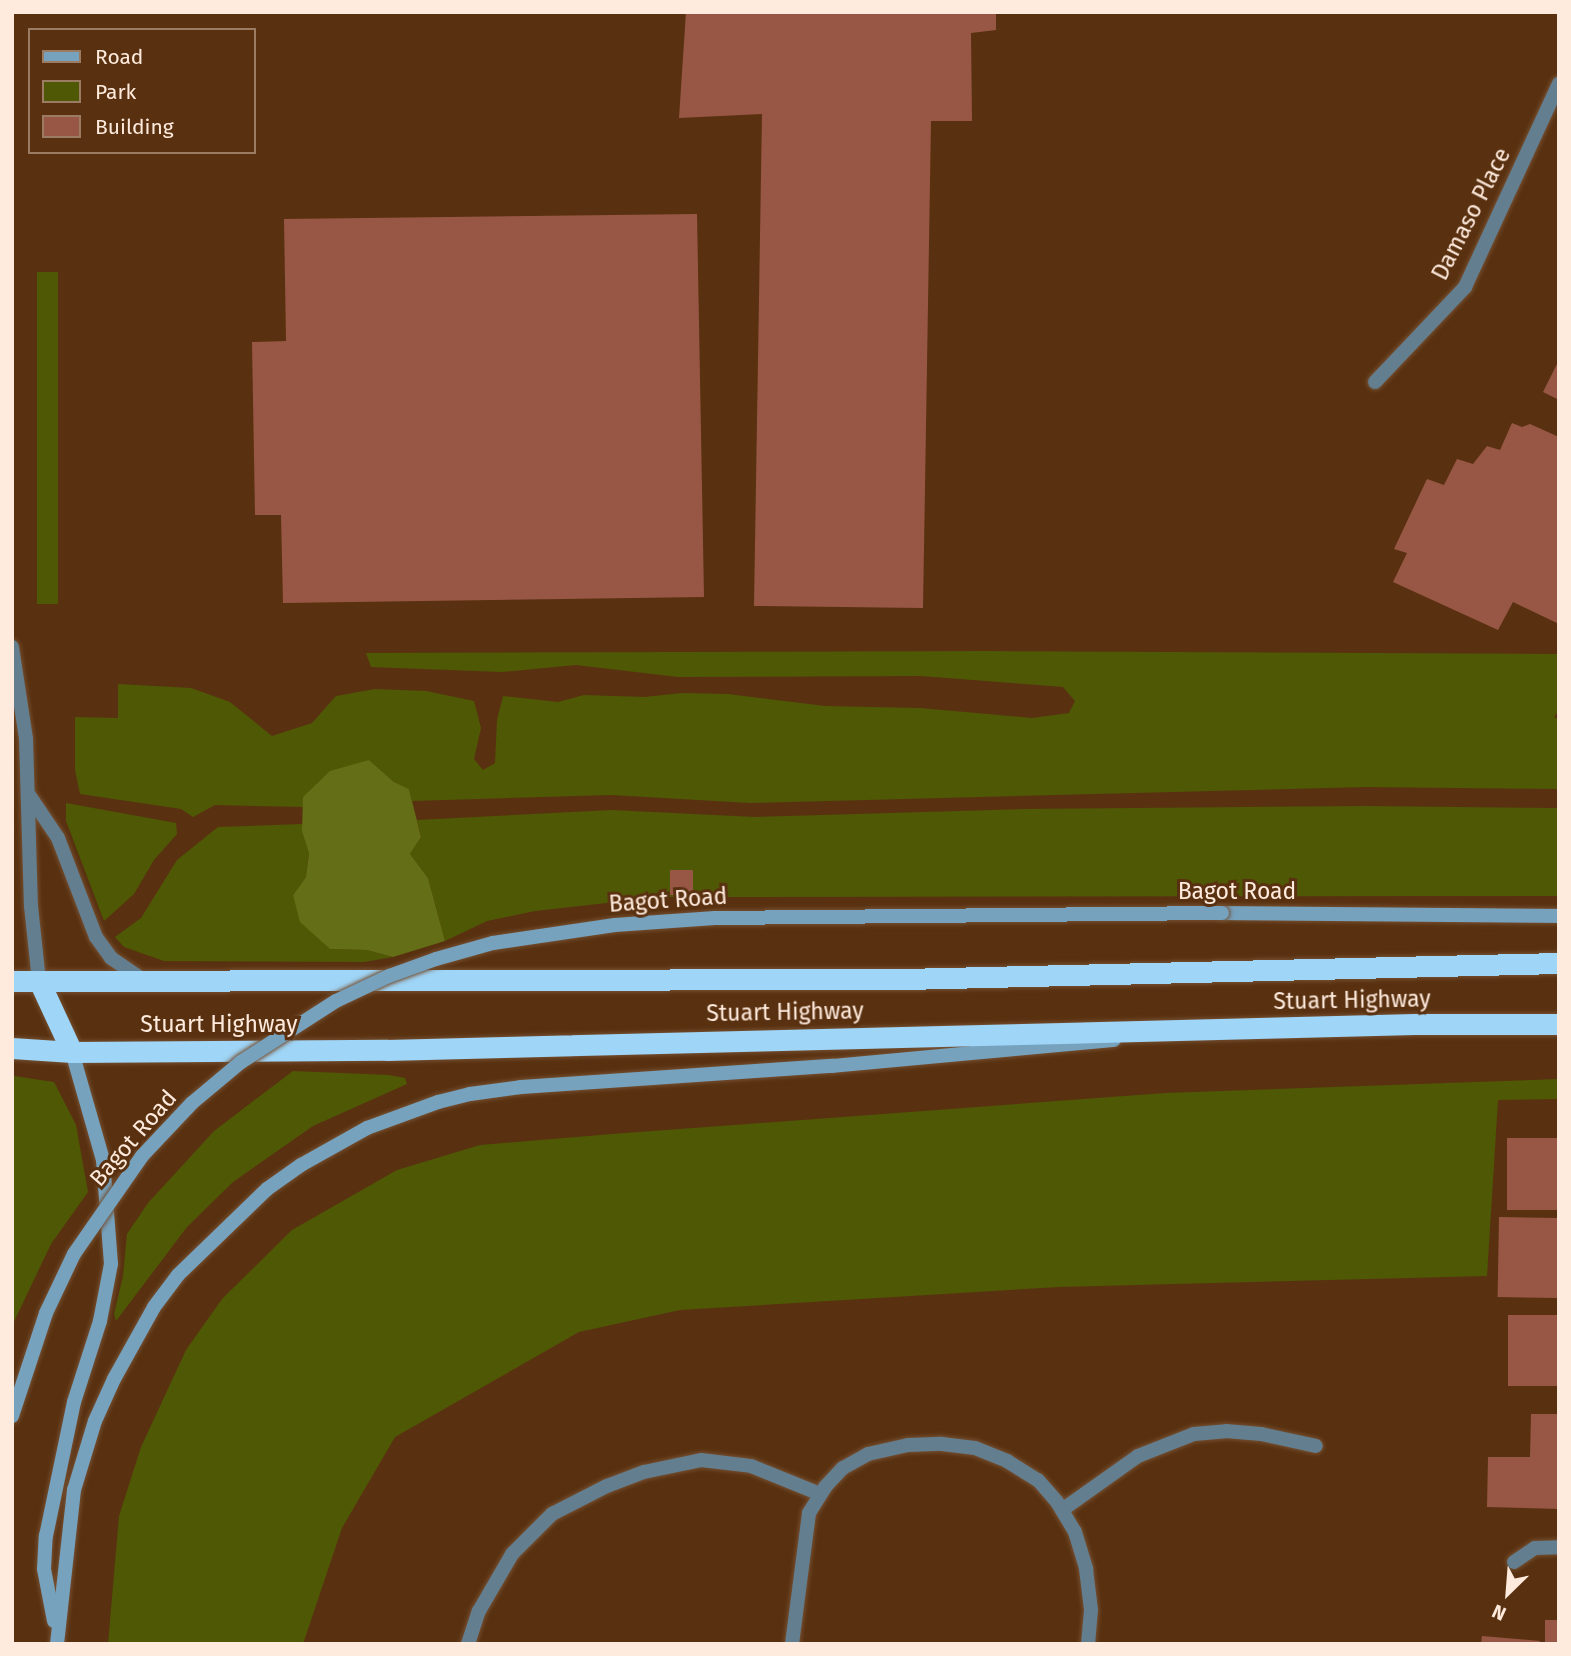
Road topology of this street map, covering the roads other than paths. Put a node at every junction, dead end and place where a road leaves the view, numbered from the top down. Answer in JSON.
{"nodes":[{"id":1,"x":1559,"y":84,"type":"edge"},
{"id":2,"x":1375,"y":382,"type":"dead end"},
{"id":3,"x":12,"y":647,"type":"edge"},
{"id":4,"x":29,"y":794,"type":"junction"},
{"id":5,"x":1559,"y":916,"type":"edge"},
{"id":6,"x":1559,"y":963,"type":"edge"},
{"id":7,"x":12,"y":981,"type":"edge"},
{"id":8,"x":39,"y":981,"type":"junction"},
{"id":9,"x":146,"y":982,"type":"junction"},
{"id":10,"x":1559,"y":1024,"type":"edge"},
{"id":11,"x":1168,"y":1031,"type":"junction"},
{"id":12,"x":12,"y":1048,"type":"edge"},
{"id":13,"x":72,"y":1052,"type":"junction"},
{"id":14,"x":12,"y":1416,"type":"edge"},
{"id":15,"x":1316,"y":1446,"type":"dead end"},
{"id":16,"x":820,"y":1494,"type":"junction"},
{"id":17,"x":1062,"y":1510,"type":"junction"},
{"id":18,"x":1559,"y":1546,"type":"edge"},
{"id":19,"x":1514,"y":1562,"type":"dead end"},
{"id":20,"x":57,"y":1639,"type":"edge"},
{"id":21,"x":468,"y":1644,"type":"edge"},
{"id":22,"x":792,"y":1644,"type":"edge"},
{"id":23,"x":1088,"y":1644,"type":"edge"}],
"edges":[{"from":1,"to":2,"type":"street","name":"Damaso Place"},
{"from":3,"to":4,"type":"street"},
{"from":4,"to":8,"type":"street"},
{"from":4,"to":9,"type":"street"},
{"from":5,"to":14,"type":"main road","name":"Bagot Road","bridge":true},
{"from":6,"to":9,"type":"highway","name":"Stuart Highway"},
{"from":7,"to":8,"type":"highway","name":"Stuart Highway"},
{"from":8,"to":9,"type":"highway","name":"Stuart Highway"},
{"from":8,"to":13,"type":"highway"},
{"from":10,"to":11,"type":"highway","name":"Stuart Highway"},
{"from":11,"to":13,"type":"highway","name":"Stuart Highway"},
{"from":11,"to":20,"type":"main road"},
{"from":12,"to":13,"type":"highway","name":"Stuart Highway"},
{"from":13,"to":20,"type":"main road"},
{"from":15,"to":17,"type":"street"},
{"from":16,"to":17,"type":"street"},
{"from":16,"to":21,"type":"street"},
{"from":16,"to":22,"type":"street"},
{"from":17,"to":23,"type":"street"},
{"from":18,"to":19,"type":"street"}]}
